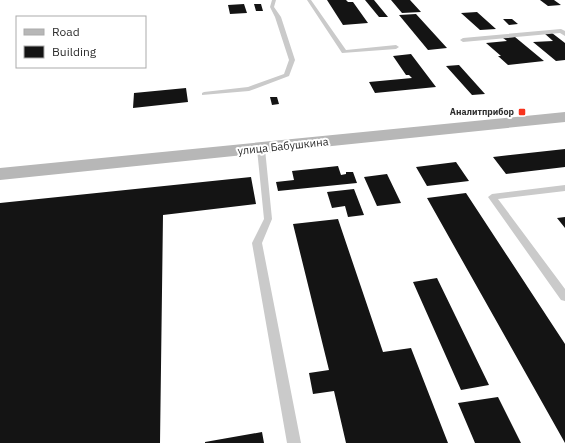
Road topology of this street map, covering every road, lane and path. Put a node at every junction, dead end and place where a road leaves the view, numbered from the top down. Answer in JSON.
{"nodes":[{"id":1,"x":274,"y":0,"type":"edge"},
{"id":2,"x":309,"y":0,"type":"edge"},
{"id":3,"x":565,"y":34,"type":"edge"},
{"id":4,"x":463,"y":40,"type":"dead end"},
{"id":5,"x":396,"y":47,"type":"dead end"},
{"id":6,"x":204,"y":94,"type":"dead end"},
{"id":7,"x":565,"y":117,"type":"edge"},
{"id":8,"x":261,"y":149,"type":"junction"},
{"id":9,"x":0,"y":174,"type":"edge"},
{"id":10,"x":565,"y":188,"type":"edge"},
{"id":11,"x":565,"y":297,"type":"edge"},
{"id":12,"x":294,"y":443,"type":"edge"}],
"edges":[{"from":1,"to":6,"type":"lane"},
{"from":2,"to":5,"type":"lane"},
{"from":3,"to":4,"type":"lane"},
{"from":7,"to":8,"type":"main road","name":"улица Бабушкина"},
{"from":8,"to":9,"type":"main road","name":"улица Бабушкина"},
{"from":8,"to":12,"type":"lane"},
{"from":10,"to":11,"type":"lane"}]}
